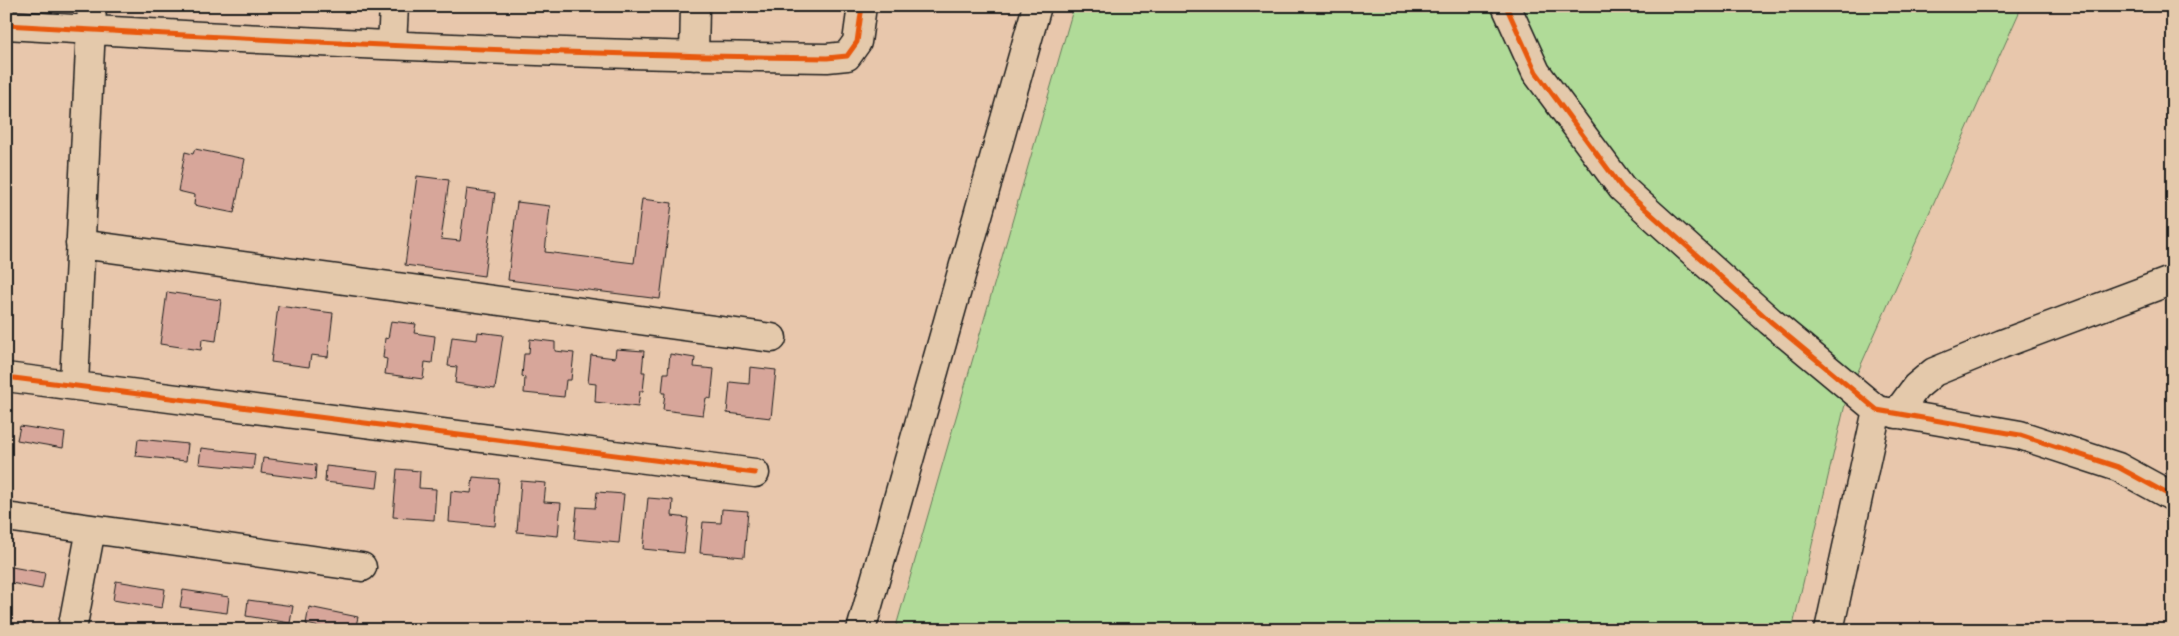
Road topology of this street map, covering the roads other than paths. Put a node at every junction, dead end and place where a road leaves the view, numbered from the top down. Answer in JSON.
{"nodes":[{"id":1,"x":394,"y":6,"type":"edge"},
{"id":2,"x":695,"y":6,"type":"edge"},
{"id":3,"x":862,"y":6,"type":"edge"},
{"id":4,"x":1037,"y":6,"type":"edge"},
{"id":5,"x":1506,"y":6,"type":"edge"},
{"id":6,"x":91,"y":18,"type":"edge"},
{"id":7,"x":6,"y":26,"type":"edge"},
{"id":8,"x":392,"y":45,"type":"junction"},
{"id":9,"x":694,"y":56,"type":"junction"},
{"id":10,"x":80,"y":244,"type":"junction"},
{"id":11,"x":2173,"y":280,"type":"edge"},
{"id":12,"x":772,"y":338,"type":"dead end"},
{"id":13,"x":6,"y":377,"type":"edge"},
{"id":14,"x":74,"y":384,"type":"junction"},
{"id":15,"x":1887,"y":412,"type":"junction"},
{"id":16,"x":755,"y":473,"type":"dead end"},
{"id":17,"x":2173,"y":497,"type":"edge"},
{"id":18,"x":6,"y":517,"type":"edge"},
{"id":19,"x":91,"y":529,"type":"junction"},
{"id":20,"x":362,"y":567,"type":"dead end"},
{"id":21,"x":72,"y":630,"type":"edge"},
{"id":22,"x":860,"y":630,"type":"edge"},
{"id":23,"x":1829,"y":630,"type":"edge"}],
"edges":[{"from":1,"to":8,"type":"street"},
{"from":2,"to":9,"type":"street"},
{"from":3,"to":9,"type":"street"},
{"from":4,"to":22,"type":"street"},
{"from":5,"to":15,"type":"street"},
{"from":6,"to":7,"type":"street"},
{"from":6,"to":8,"type":"street"},
{"from":6,"to":10,"type":"street"},
{"from":8,"to":9,"type":"street"},
{"from":10,"to":12,"type":"street"},
{"from":10,"to":14,"type":"street"},
{"from":11,"to":15,"type":"street"},
{"from":13,"to":14,"type":"street"},
{"from":14,"to":16,"type":"street"},
{"from":15,"to":17,"type":"street"},
{"from":15,"to":23,"type":"street"},
{"from":18,"to":19,"type":"street"},
{"from":19,"to":20,"type":"street"},
{"from":19,"to":21,"type":"street"}]}
